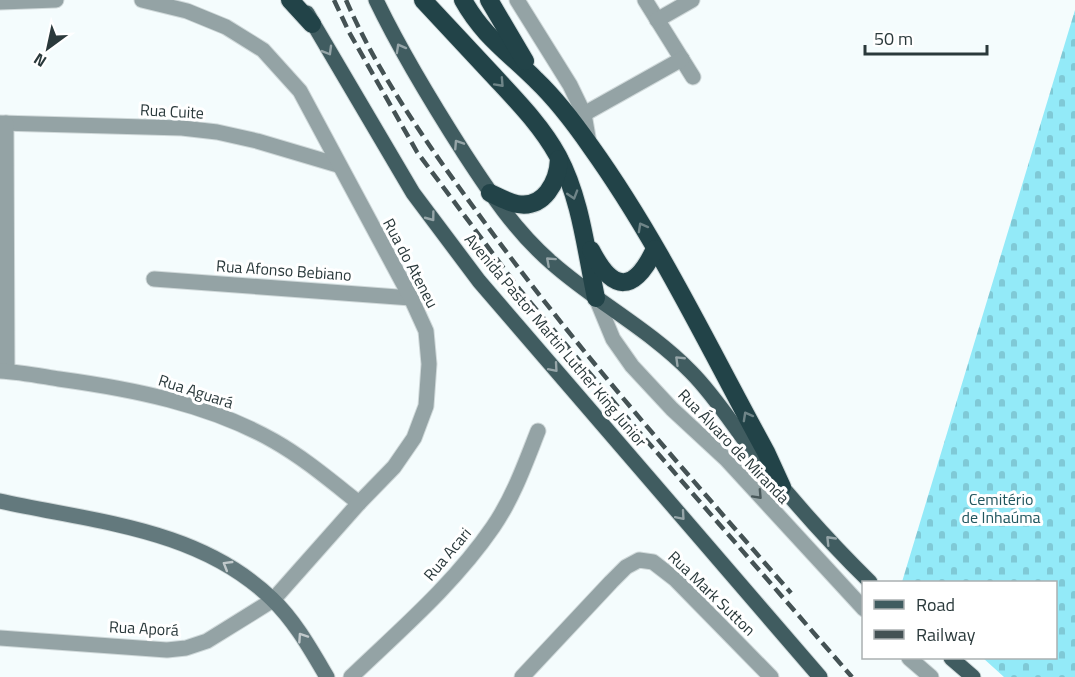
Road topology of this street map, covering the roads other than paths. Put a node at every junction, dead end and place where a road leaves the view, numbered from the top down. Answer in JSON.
{"nodes":[{"id":1,"x":56,"y":0,"type":"edge"},
{"id":2,"x":142,"y":0,"type":"edge"},
{"id":3,"x":291,"y":0,"type":"edge"},
{"id":4,"x":300,"y":0,"type":"edge"},
{"id":5,"x":376,"y":0,"type":"edge"},
{"id":6,"x":423,"y":0,"type":"edge"},
{"id":7,"x":434,"y":0,"type":"edge"},
{"id":8,"x":463,"y":0,"type":"edge"},
{"id":9,"x":489,"y":0,"type":"edge"},
{"id":10,"x":517,"y":0,"type":"edge"},
{"id":11,"x":645,"y":0,"type":"edge"},
{"id":12,"x":692,"y":0,"type":"edge"},
{"id":13,"x":0,"y":2,"type":"edge"},
{"id":14,"x":657,"y":20,"type":"junction"},
{"id":15,"x":312,"y":24,"type":"junction"},
{"id":16,"x":460,"y":40,"type":"junction"},
{"id":17,"x":682,"y":59,"type":"junction"},
{"id":18,"x":693,"y":77,"type":"dead end"},
{"id":19,"x":537,"y":81,"type":"junction"},
{"id":20,"x":584,"y":114,"type":"junction"},
{"id":21,"x":3,"y":123,"type":"edge"},
{"id":22,"x":590,"y":146,"type":"junction"},
{"id":23,"x":559,"y":157,"type":"junction"},
{"id":24,"x":338,"y":165,"type":"junction"},
{"id":25,"x":490,"y":193,"type":"junction"},
{"id":26,"x":584,"y":234,"type":"junction"},
{"id":27,"x":655,"y":249,"type":"junction"},
{"id":28,"x":154,"y":279,"type":"dead end"},
{"id":29,"x":411,"y":298,"type":"junction"},
{"id":30,"x":596,"y":298,"type":"junction"},
{"id":31,"x":3,"y":371,"type":"edge"},
{"id":32,"x":538,"y":432,"type":"dead end"},
{"id":33,"x":782,"y":487,"type":"junction"},
{"id":34,"x":0,"y":501,"type":"edge"},
{"id":35,"x":359,"y":503,"type":"junction"},
{"id":36,"x":28,"y":508,"type":"junction"},
{"id":37,"x":0,"y":512,"type":"edge"},
{"id":38,"x":869,"y":581,"type":"edge"},
{"id":39,"x":273,"y":600,"type":"junction"},
{"id":40,"x":862,"y":607,"type":"edge"},
{"id":41,"x":0,"y":638,"type":"edge"},
{"id":42,"x":911,"y":659,"type":"edge"},
{"id":43,"x":953,"y":659,"type":"edge"},
{"id":44,"x":327,"y":677,"type":"edge"},
{"id":45,"x":351,"y":677,"type":"edge"},
{"id":46,"x":522,"y":677,"type":"edge"},
{"id":47,"x":771,"y":677,"type":"edge"},
{"id":48,"x":820,"y":677,"type":"edge"},
{"id":49,"x":931,"y":677,"type":"edge"},
{"id":50,"x":973,"y":677,"type":"edge"}],
"edges":[{"from":1,"to":13,"type":"street"},
{"from":2,"to":24,"type":"street","name":"Rua do Ateneu"},
{"from":3,"to":15,"type":"highway"},
{"from":4,"to":15,"type":"main road","name":"Avenida Pastor Martin Luther King Junior"},
{"from":25,"to":5,"type":"main road","one_way":true},
{"from":6,"to":16,"type":"highway"},
{"from":7,"to":16,"type":"highway"},
{"from":8,"to":19,"type":"highway"},
{"from":9,"to":19,"type":"highway"},
{"from":10,"to":20,"type":"street"},
{"from":11,"to":14,"type":"street"},
{"from":12,"to":14,"type":"street"},
{"from":14,"to":17,"type":"street"},
{"from":15,"to":48,"type":"main road","name":"Avenida Pastor Martin Luther King Junior","one_way":true},
{"from":16,"to":23,"type":"highway","one_way":true},
{"from":17,"to":18,"type":"street"},
{"from":17,"to":20,"type":"street"},
{"from":19,"to":22,"type":"highway"},
{"from":20,"to":22,"type":"street"},
{"from":21,"to":24,"type":"street","name":"Rua Cuite"},
{"from":21,"to":31,"type":"street"},
{"from":27,"to":22,"type":"highway","one_way":true},
{"from":23,"to":25,"type":"highway"},
{"from":23,"to":26,"type":"highway","one_way":true},
{"from":24,"to":29,"type":"street","name":"Rua do Ateneu"},
{"from":30,"to":25,"type":"main road","one_way":true},
{"from":26,"to":27,"type":"highway"},
{"from":26,"to":30,"type":"highway"},
{"from":33,"to":27,"type":"highway","one_way":true},
{"from":28,"to":29,"type":"street","name":"Rua Afonso Bebiano"},
{"from":29,"to":35,"type":"street","name":"Rua do Ateneu"},
{"from":33,"to":30,"type":"main road","one_way":true},
{"from":30,"to":40,"type":"street","name":"Rua Álvaro de Miranda","one_way":true},
{"from":31,"to":35,"type":"street","name":"Rua Aguará"},
{"from":32,"to":45,"type":"street","name":"Rua Acari"},
{"from":38,"to":33,"type":"main road","one_way":true},
{"from":34,"to":36,"type":"main road"},
{"from":35,"to":39,"type":"street","name":"Rua do Ateneu"},
{"from":36,"to":37,"type":"main road"},
{"from":39,"to":36,"type":"main road","one_way":true},
{"from":39,"to":41,"type":"street","name":"Rua Aporá"},
{"from":44,"to":39,"type":"main road","one_way":true},
{"from":42,"to":49,"type":"street"},
{"from":43,"to":50,"type":"main road"},
{"from":46,"to":47,"type":"street","name":"Rua Mark Sutton"}]}
